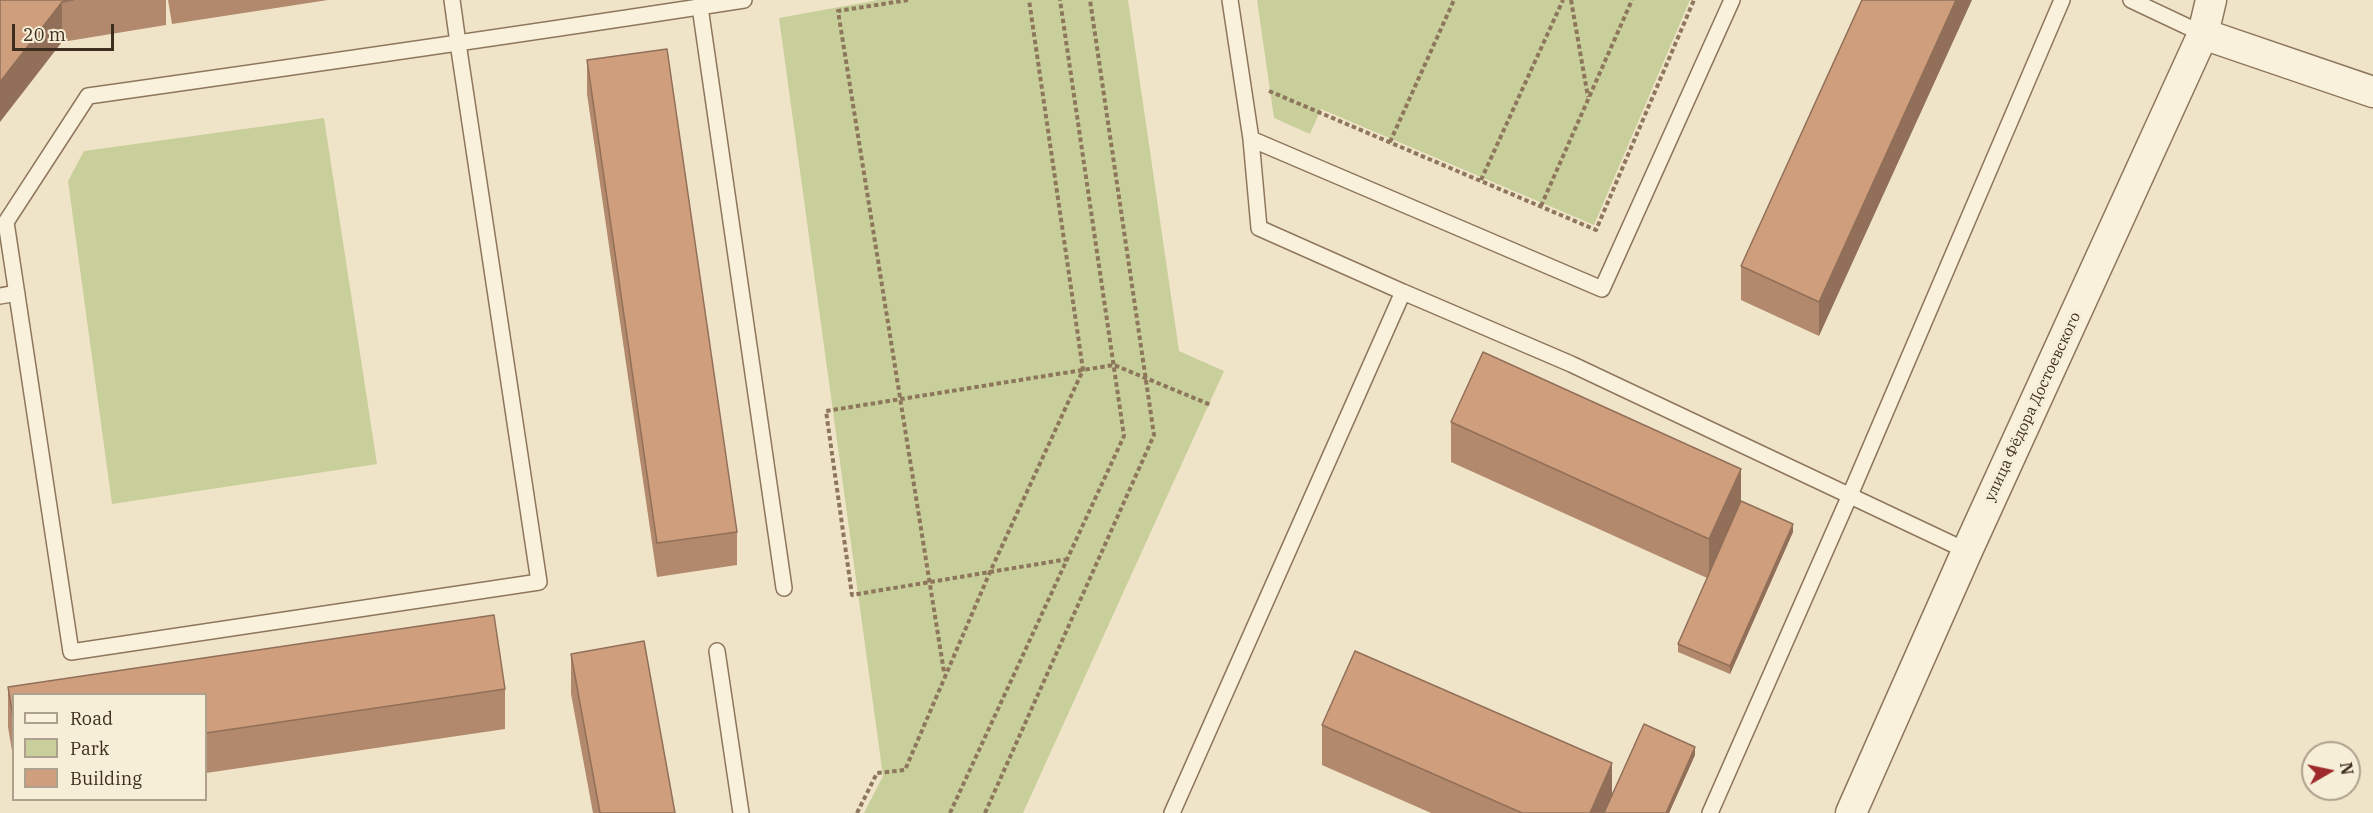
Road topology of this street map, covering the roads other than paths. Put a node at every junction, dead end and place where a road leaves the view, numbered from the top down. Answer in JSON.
{"nodes":[{"id":1,"x":452,"y":0,"type":"edge"},
{"id":2,"x":744,"y":0,"type":"edge"},
{"id":3,"x":1230,"y":0,"type":"edge"},
{"id":4,"x":1732,"y":0,"type":"edge"},
{"id":5,"x":2062,"y":0,"type":"edge"},
{"id":6,"x":2131,"y":0,"type":"edge"},
{"id":7,"x":2211,"y":0,"type":"edge"},
{"id":8,"x":700,"y":7,"type":"junction"},
{"id":9,"x":2203,"y":34,"type":"junction"},
{"id":10,"x":458,"y":43,"type":"junction"},
{"id":11,"x":2373,"y":92,"type":"edge"},
{"id":12,"x":1251,"y":139,"type":"junction"},
{"id":13,"x":1403,"y":292,"type":"junction"},
{"id":14,"x":17,"y":293,"type":"junction"},
{"id":15,"x":0,"y":296,"type":"edge"},
{"id":16,"x":1850,"y":495,"type":"junction"},
{"id":17,"x":1968,"y":551,"type":"junction"},
{"id":18,"x":784,"y":588,"type":"dead end"},
{"id":19,"x":717,"y":651,"type":"dead end"},
{"id":20,"x":741,"y":813,"type":"edge"},
{"id":21,"x":1172,"y":813,"type":"edge"},
{"id":22,"x":1710,"y":813,"type":"edge"},
{"id":23,"x":1851,"y":813,"type":"edge"}],
"edges":[{"from":1,"to":10,"type":"lane"},
{"from":2,"to":8,"type":"lane"},
{"from":3,"to":12,"type":"lane"},
{"from":4,"to":12,"type":"lane"},
{"from":5,"to":16,"type":"lane"},
{"from":6,"to":9,"type":"lane"},
{"from":7,"to":9,"type":"street","name":"улица Фёдора Достоевского"},
{"from":8,"to":10,"type":"lane"},
{"from":8,"to":18,"type":"lane"},
{"from":9,"to":11,"type":"street"},
{"from":9,"to":17,"type":"street","name":"улица Фёдора Достоевского"},
{"from":10,"to":14,"type":"lane"},
{"from":10,"to":14,"type":"lane"},
{"from":12,"to":13,"type":"lane"},
{"from":13,"to":16,"type":"lane"},
{"from":13,"to":21,"type":"lane"},
{"from":14,"to":15,"type":"lane"},
{"from":16,"to":17,"type":"lane"},
{"from":16,"to":22,"type":"lane"},
{"from":17,"to":23,"type":"street","name":"улица Фёдора Достоевского"},
{"from":19,"to":20,"type":"lane"}]}
